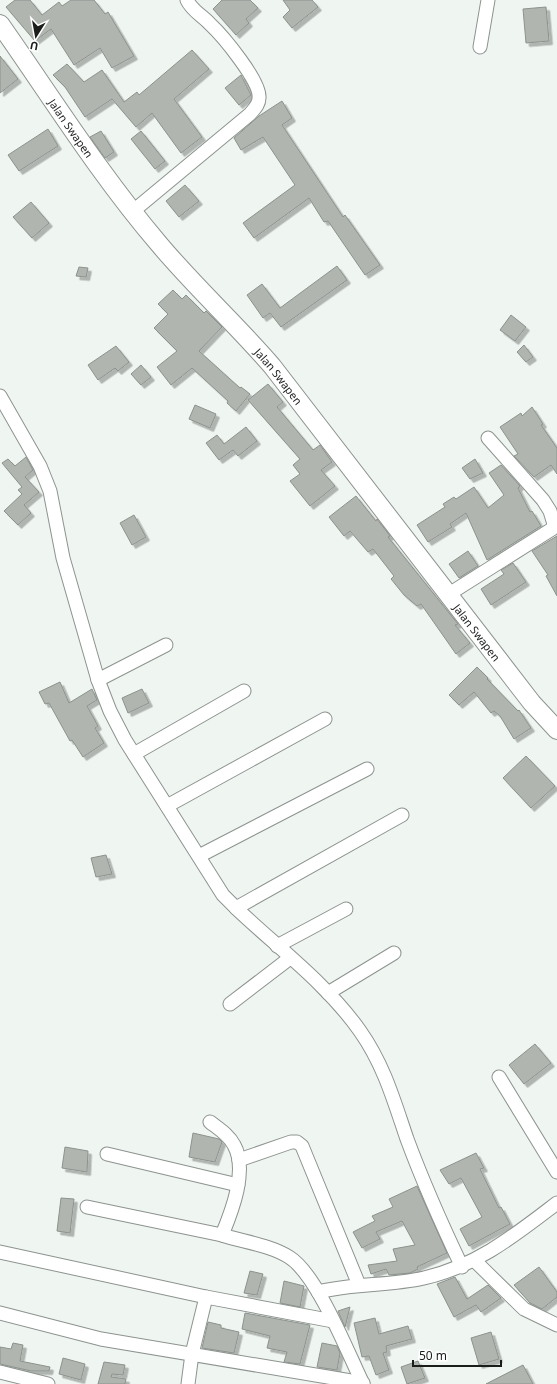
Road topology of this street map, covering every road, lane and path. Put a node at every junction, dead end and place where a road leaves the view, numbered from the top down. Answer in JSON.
{"nodes":[{"id":1,"x":187,"y":0,"type":"edge"},
{"id":2,"x":488,"y":0,"type":"edge"},
{"id":3,"x":0,"y":24,"type":"edge"},
{"id":4,"x":480,"y":47,"type":"dead end"},
{"id":5,"x":132,"y":212,"type":"junction"},
{"id":6,"x":0,"y":396,"type":"edge"},
{"id":7,"x":488,"y":438,"type":"dead end"},
{"id":8,"x":449,"y":594,"type":"junction"},
{"id":9,"x":166,"y":645,"type":"dead end"},
{"id":10,"x":98,"y":680,"type":"junction"},
{"id":11,"x":244,"y":691,"type":"dead end"},
{"id":12,"x":325,"y":719,"type":"dead end"},
{"id":13,"x":557,"y":730,"type":"edge"},
{"id":14,"x":134,"y":754,"type":"junction"},
{"id":15,"x":367,"y":769,"type":"dead end"},
{"id":16,"x":167,"y":806,"type":"junction"},
{"id":17,"x":402,"y":815,"type":"dead end"},
{"id":18,"x":199,"y":856,"type":"junction"},
{"id":19,"x":236,"y":908,"type":"junction"},
{"id":20,"x":346,"y":909,"type":"dead end"},
{"id":21,"x":277,"y":946,"type":"junction"},
{"id":22,"x":394,"y":953,"type":"dead end"},
{"id":23,"x":290,"y":958,"type":"junction"},
{"id":24,"x":328,"y":993,"type":"junction"},
{"id":25,"x":230,"y":1004,"type":"dead end"},
{"id":26,"x":499,"y":1077,"type":"dead end"},
{"id":27,"x":210,"y":1122,"type":"dead end"},
{"id":28,"x":108,"y":1154,"type":"dead end"},
{"id":29,"x":239,"y":1160,"type":"junction"},
{"id":30,"x":557,"y":1172,"type":"edge"},
{"id":31,"x":238,"y":1185,"type":"junction"},
{"id":32,"x":557,"y":1203,"type":"edge"},
{"id":33,"x":87,"y":1207,"type":"dead end"},
{"id":34,"x":222,"y":1235,"type":"junction"},
{"id":35,"x":0,"y":1252,"type":"edge"},
{"id":36,"x":475,"y":1261,"type":"junction"},
{"id":37,"x":462,"y":1266,"type":"junction"},
{"id":38,"x":359,"y":1285,"type":"junction"},
{"id":39,"x":318,"y":1292,"type":"junction"},
{"id":40,"x":206,"y":1297,"type":"junction"},
{"id":41,"x":0,"y":1313,"type":"edge"},
{"id":42,"x":333,"y":1321,"type":"junction"},
{"id":43,"x":557,"y":1326,"type":"edge"},
{"id":44,"x":192,"y":1354,"type":"junction"},
{"id":45,"x":0,"y":1372,"type":"edge"},
{"id":46,"x":48,"y":1384,"type":"edge"},
{"id":47,"x":188,"y":1384,"type":"edge"},
{"id":48,"x":363,"y":1384,"type":"edge"}],
"edges":[{"from":1,"to":5,"type":"street"},
{"from":2,"to":4,"type":"street"},
{"from":3,"to":5,"type":"main road","name":"Jalan Swapen"},
{"from":5,"to":8,"type":"main road","name":"Jalan Swapen"},
{"from":6,"to":10,"type":"street"},
{"from":7,"to":8,"type":"street"},
{"from":8,"to":13,"type":"main road","name":"Jalan Swapen"},
{"from":9,"to":10,"type":"street"},
{"from":10,"to":14,"type":"street"},
{"from":11,"to":14,"type":"street"},
{"from":12,"to":16,"type":"street"},
{"from":14,"to":16,"type":"street"},
{"from":15,"to":18,"type":"street"},
{"from":16,"to":18,"type":"street"},
{"from":17,"to":19,"type":"street"},
{"from":18,"to":19,"type":"street"},
{"from":19,"to":21,"type":"street"},
{"from":20,"to":21,"type":"street"},
{"from":21,"to":23,"type":"street"},
{"from":22,"to":24,"type":"street"},
{"from":23,"to":24,"type":"street"},
{"from":23,"to":25,"type":"street"},
{"from":24,"to":37,"type":"street"},
{"from":26,"to":30,"type":"street"},
{"from":27,"to":29,"type":"street"},
{"from":28,"to":31,"type":"street"},
{"from":29,"to":31,"type":"street"},
{"from":29,"to":38,"type":"street"},
{"from":31,"to":34,"type":"street"},
{"from":32,"to":36,"type":"street"},
{"from":33,"to":34,"type":"street"},
{"from":34,"to":39,"type":"street"},
{"from":35,"to":40,"type":"street"},
{"from":36,"to":37,"type":"street"},
{"from":36,"to":43,"type":"street"},
{"from":37,"to":38,"type":"street"},
{"from":38,"to":39,"type":"street"},
{"from":39,"to":42,"type":"street"},
{"from":40,"to":42,"type":"street"},
{"from":40,"to":44,"type":"street"},
{"from":41,"to":44,"type":"street"},
{"from":42,"to":48,"type":"street"},
{"from":44,"to":47,"type":"street"},
{"from":44,"to":48,"type":"street"},
{"from":45,"to":46,"type":"street"}]}
